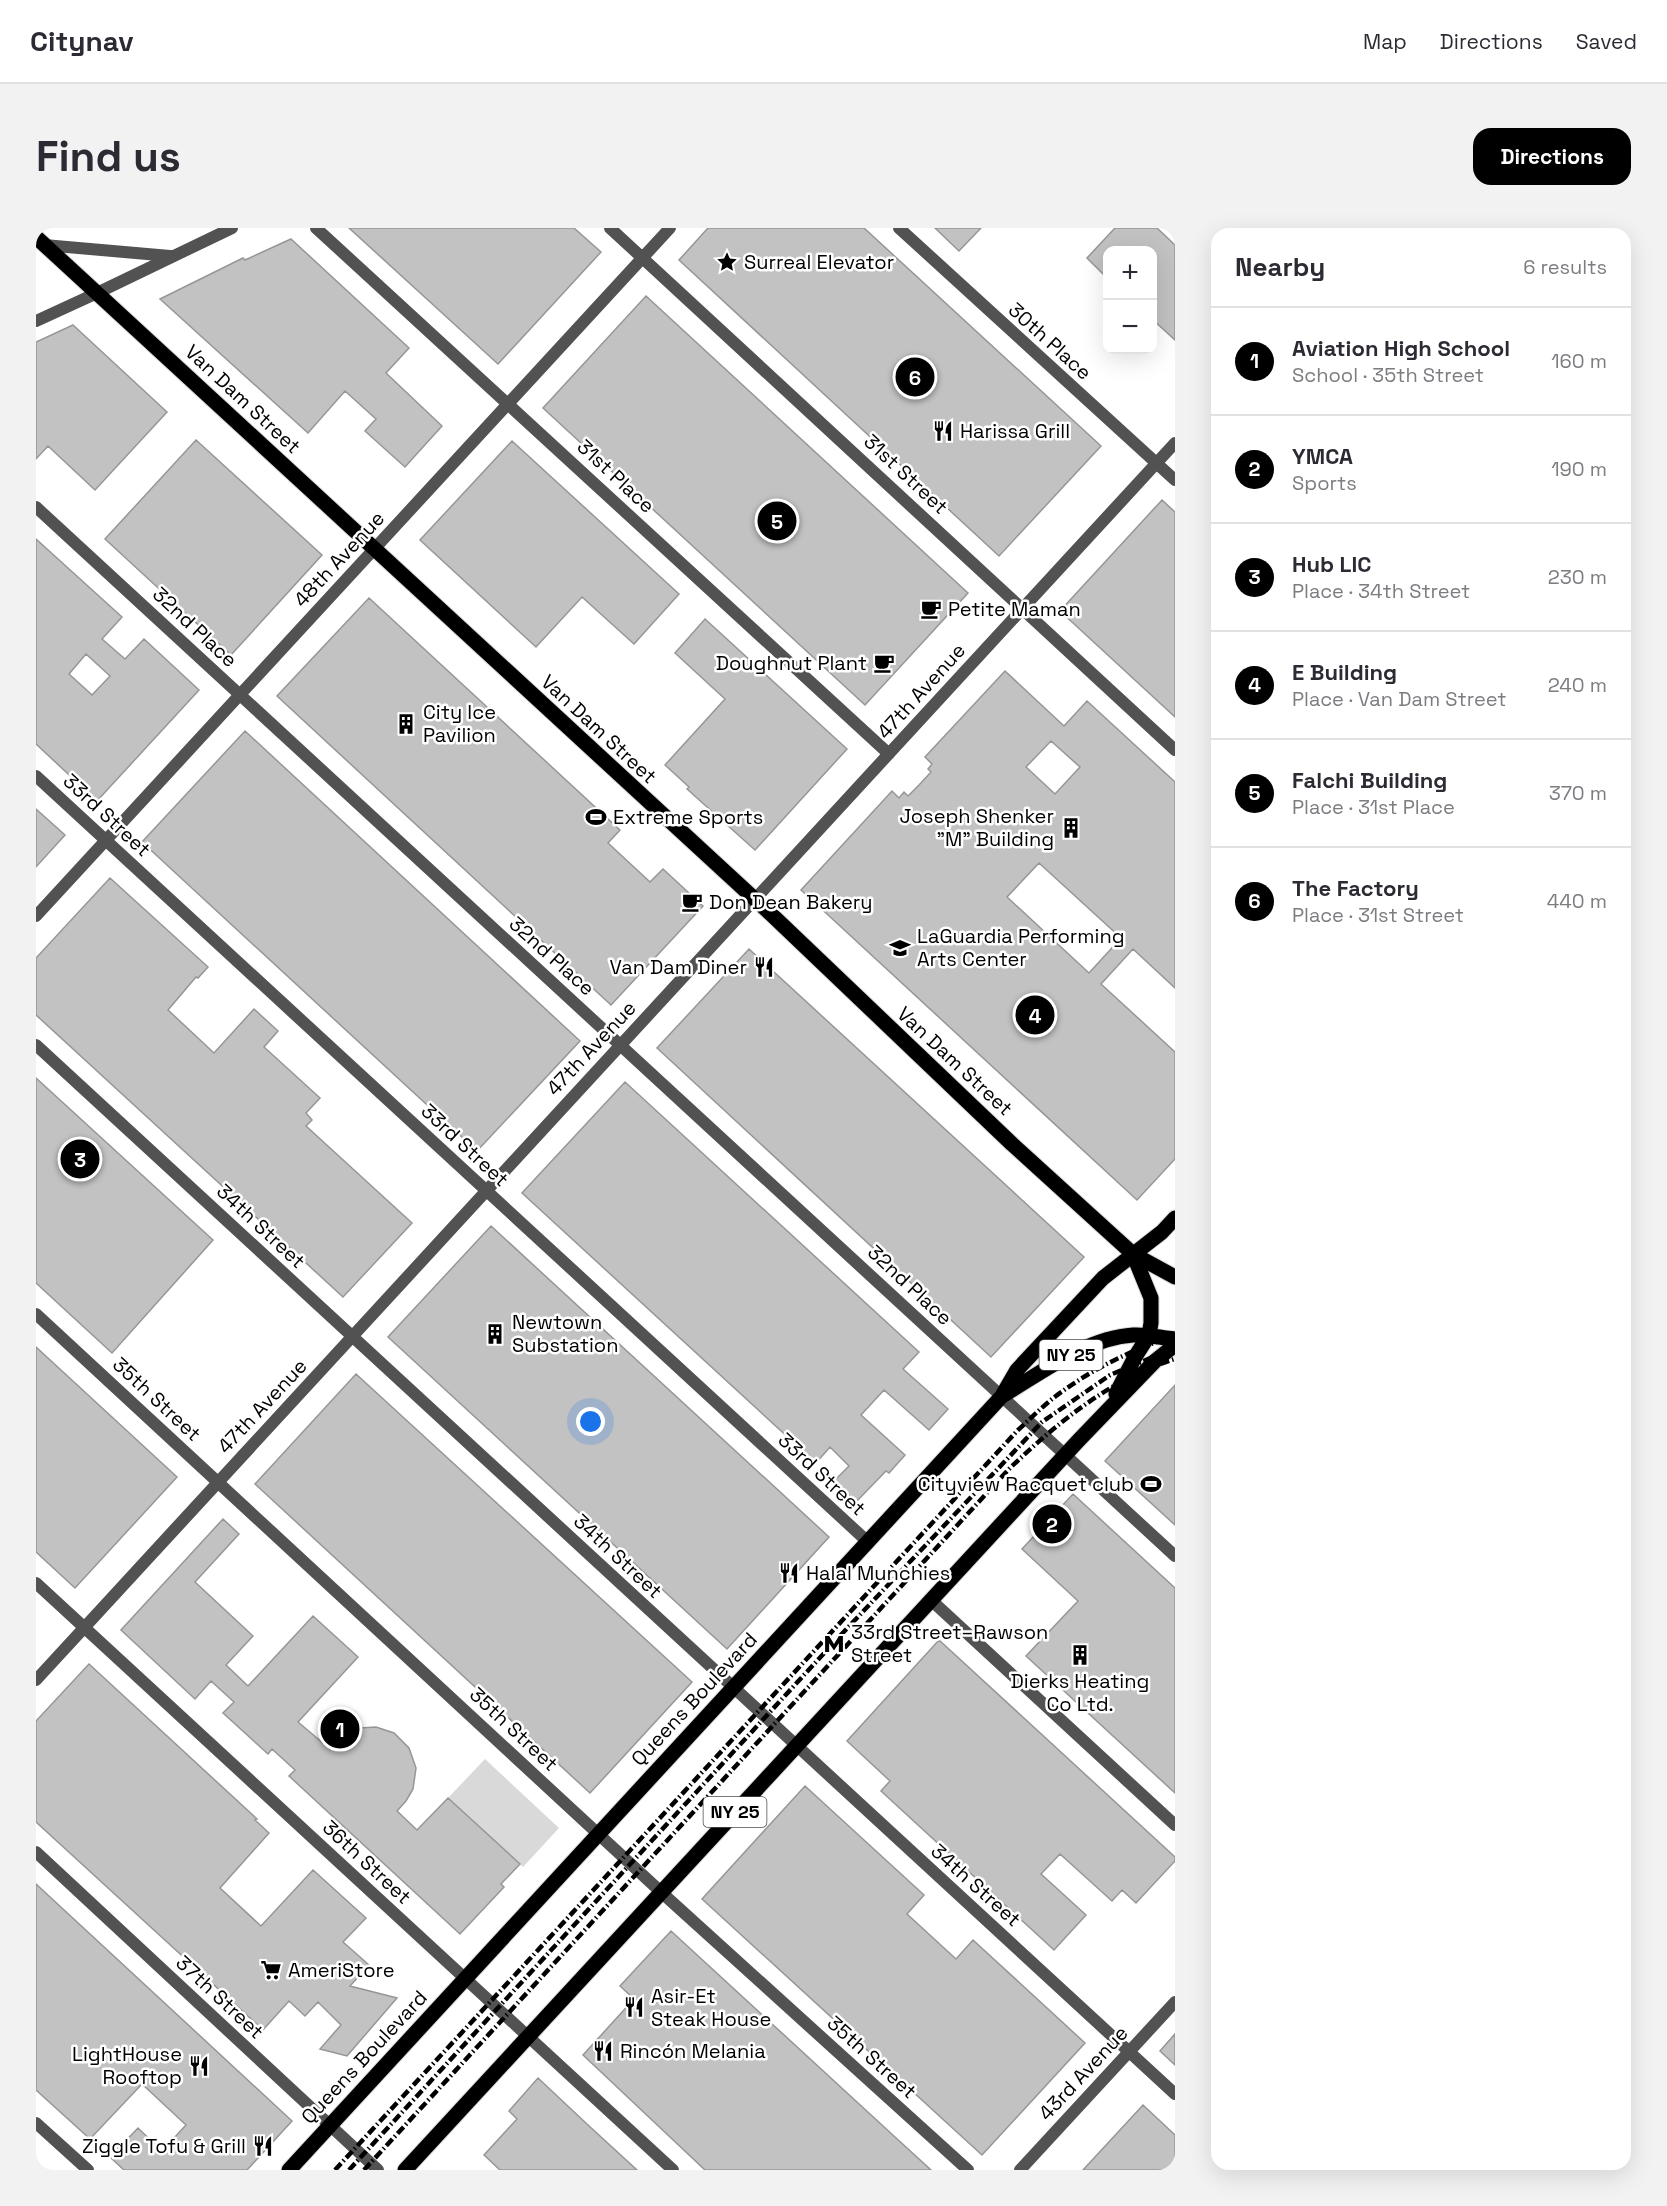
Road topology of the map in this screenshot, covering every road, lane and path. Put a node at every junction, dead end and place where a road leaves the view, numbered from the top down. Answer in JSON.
{"nodes":[{"id":1,"x":232,"y":228,"type":"edge"},
{"id":2,"x":316,"y":228,"type":"edge"},
{"id":3,"x":610,"y":228,"type":"edge"},
{"id":4,"x":670,"y":228,"type":"edge"},
{"id":5,"x":900,"y":228,"type":"edge"},
{"id":6,"x":39,"y":242,"type":"edge"},
{"id":7,"x":171,"y":256,"type":"junction"},
{"id":8,"x":642,"y":258,"type":"junction"},
{"id":9,"x":97,"y":293,"type":"junction"},
{"id":10,"x":36,"y":321,"type":"edge"},
{"id":11,"x":509,"y":405,"type":"junction"},
{"id":12,"x":1175,"y":443,"type":"edge"},
{"id":13,"x":1156,"y":463,"type":"junction"},
{"id":14,"x":1175,"y":480,"type":"edge"},
{"id":15,"x":36,"y":507,"type":"edge"},
{"id":16,"x":374,"y":550,"type":"junction"},
{"id":17,"x":1023,"y":608,"type":"junction"},
{"id":18,"x":240,"y":694,"type":"junction"},
{"id":19,"x":1175,"y":750,"type":"edge"},
{"id":20,"x":889,"y":754,"type":"junction"},
{"id":21,"x":36,"y":776,"type":"edge"},
{"id":22,"x":105,"y":840,"type":"junction"},
{"id":23,"x":755,"y":900,"type":"junction"},
{"id":24,"x":36,"y":916,"type":"edge"},
{"id":25,"x":36,"y":1045,"type":"edge"},
{"id":26,"x":620,"y":1046,"type":"junction"},
{"id":27,"x":486,"y":1191,"type":"junction"},
{"id":28,"x":1175,"y":1218,"type":"edge"},
{"id":29,"x":1132,"y":1254,"type":"junction"},
{"id":30,"x":1175,"y":1277,"type":"edge"},
{"id":31,"x":36,"y":1314,"type":"edge"},
{"id":32,"x":1149,"y":1335,"type":"junction"},
{"id":33,"x":353,"y":1337,"type":"junction"},
{"id":34,"x":1175,"y":1339,"type":"edge"},
{"id":35,"x":1175,"y":1345,"type":"edge"},
{"id":36,"x":1002,"y":1396,"type":"junction"},
{"id":37,"x":1109,"y":1409,"type":"junction"},
{"id":38,"x":1065,"y":1455,"type":"junction"},
{"id":39,"x":218,"y":1482,"type":"junction"},
{"id":40,"x":867,"y":1542,"type":"junction"},
{"id":41,"x":1175,"y":1556,"type":"edge"},
{"id":42,"x":36,"y":1583,"type":"edge"},
{"id":43,"x":931,"y":1600,"type":"junction"},
{"id":44,"x":85,"y":1628,"type":"junction"},
{"id":45,"x":36,"y":1680,"type":"edge"},
{"id":46,"x":733,"y":1688,"type":"junction"},
{"id":47,"x":796,"y":1747,"type":"junction"},
{"id":48,"x":1175,"y":1825,"type":"edge"},
{"id":49,"x":598,"y":1833,"type":"junction"},
{"id":50,"x":36,"y":1852,"type":"edge"},
{"id":51,"x":661,"y":1892,"type":"junction"},
{"id":52,"x":464,"y":1979,"type":"junction"},
{"id":53,"x":1175,"y":2002,"type":"edge"},
{"id":54,"x":527,"y":2037,"type":"junction"},
{"id":55,"x":1129,"y":2052,"type":"junction"},
{"id":56,"x":1175,"y":2094,"type":"edge"},
{"id":57,"x":36,"y":2123,"type":"edge"},
{"id":58,"x":330,"y":2125,"type":"junction"},
{"id":59,"x":88,"y":2170,"type":"edge"},
{"id":60,"x":289,"y":2170,"type":"edge"},
{"id":61,"x":378,"y":2170,"type":"edge"},
{"id":62,"x":405,"y":2170,"type":"edge"},
{"id":63,"x":673,"y":2170,"type":"edge"},
{"id":64,"x":968,"y":2170,"type":"edge"},
{"id":65,"x":1020,"y":2170,"type":"edge"}],
"edges":[{"from":1,"to":7,"type":"street"},
{"from":2,"to":11,"type":"street","name":"31st Place"},
{"from":3,"to":8,"type":"street","name":"31st Street"},
{"from":4,"to":8,"type":"street","name":"48th Avenue"},
{"from":5,"to":13,"type":"street","name":"30th Place"},
{"from":6,"to":7,"type":"street"},
{"from":6,"to":9,"type":"main road","name":"Van Dam Street"},
{"from":7,"to":9,"type":"street"},
{"from":8,"to":11,"type":"street","name":"48th Avenue"},
{"from":8,"to":17,"type":"street","name":"31st Street"},
{"from":9,"to":10,"type":"street"},
{"from":9,"to":16,"type":"main road","name":"Van Dam Street"},
{"from":11,"to":16,"type":"street","name":"48th Avenue"},
{"from":11,"to":20,"type":"street","name":"31st Place"},
{"from":12,"to":13,"type":"street","name":"47th Avenue"},
{"from":13,"to":14,"type":"street","name":"30th Place"},
{"from":13,"to":17,"type":"street","name":"47th Avenue"},
{"from":15,"to":18,"type":"street","name":"32nd Place"},
{"from":16,"to":18,"type":"street","name":"48th Avenue"},
{"from":16,"to":23,"type":"main road","name":"Van Dam Street"},
{"from":17,"to":19,"type":"street","name":"31st Street"},
{"from":17,"to":20,"type":"street","name":"47th Avenue"},
{"from":18,"to":22,"type":"street","name":"48th Avenue"},
{"from":18,"to":26,"type":"street","name":"32nd Place"},
{"from":20,"to":23,"type":"street","name":"47th Avenue"},
{"from":21,"to":22,"type":"street","name":"33rd Street"},
{"from":22,"to":24,"type":"street","name":"48th Avenue"},
{"from":22,"to":27,"type":"street","name":"33rd Street"},
{"from":23,"to":26,"type":"street","name":"47th Avenue"},
{"from":23,"to":29,"type":"main road","name":"Van Dam Street"},
{"from":25,"to":33,"type":"street","name":"34th Street"},
{"from":26,"to":27,"type":"street","name":"47th Avenue"},
{"from":26,"to":36,"type":"street","name":"32nd Place"},
{"from":27,"to":33,"type":"street","name":"47th Avenue"},
{"from":27,"to":40,"type":"street","name":"33rd Street"},
{"from":28,"to":29,"type":"main road"},
{"from":29,"to":30,"type":"main road","name":"Van Dam Street"},
{"from":29,"to":32,"type":"main road","name":"Van Dam Street"},
{"from":29,"to":36,"type":"main road"},
{"from":31,"to":39,"type":"street","name":"35th Street"},
{"from":32,"to":34,"type":"main road","name":"Queens Boulevard","number":"NY 25"},
{"from":32,"to":36,"type":"main road","name":"Queens Boulevard","number":"NY 25"},
{"from":32,"to":37,"type":"main road"},
{"from":33,"to":39,"type":"street","name":"47th Avenue"},
{"from":33,"to":46,"type":"street","name":"34th Street"},
{"from":35,"to":37,"type":"main road","number":"NY 25"},
{"from":36,"to":38,"type":"street","name":"32nd Place"},
{"from":36,"to":40,"type":"main road","name":"Queens Boulevard","number":"NY 25"},
{"from":37,"to":38,"type":"main road","number":"NY 25"},
{"from":38,"to":41,"type":"street","name":"32nd Place"},
{"from":38,"to":43,"type":"main road","number":"NY 25"},
{"from":39,"to":44,"type":"street","name":"47th Avenue"},
{"from":39,"to":49,"type":"street","name":"35th Street"},
{"from":40,"to":46,"type":"main road","name":"Queens Boulevard","number":"NY 25"},
{"from":42,"to":44,"type":"street","name":"36th Street"},
{"from":43,"to":47,"type":"main road","number":"NY 25"},
{"from":43,"to":48,"type":"street"},
{"from":44,"to":45,"type":"street","name":"47th Avenue"},
{"from":44,"to":52,"type":"street","name":"36th Street"},
{"from":46,"to":47,"type":"street","name":"34th Street"},
{"from":46,"to":49,"type":"main road","name":"Queens Boulevard","number":"NY 25"},
{"from":47,"to":51,"type":"main road","number":"NY 25"},
{"from":47,"to":55,"type":"street","name":"34th Street"},
{"from":49,"to":51,"type":"street","name":"35th Street"},
{"from":49,"to":52,"type":"main road","name":"Queens Boulevard","number":"NY 25"},
{"from":50,"to":58,"type":"street","name":"37th Street"},
{"from":51,"to":54,"type":"main road","number":"NY 25"},
{"from":51,"to":64,"type":"street","name":"35th Street"},
{"from":52,"to":54,"type":"street","name":"36th Street"},
{"from":52,"to":58,"type":"main road","name":"Queens Boulevard","number":"NY 25"},
{"from":53,"to":55,"type":"street","name":"43rd Avenue"},
{"from":54,"to":62,"type":"main road","number":"NY 25"},
{"from":54,"to":63,"type":"street","name":"36th Street"},
{"from":55,"to":56,"type":"street","name":"34th Street"},
{"from":55,"to":65,"type":"street","name":"43rd Avenue"},
{"from":57,"to":59,"type":"street"},
{"from":58,"to":60,"type":"main road","name":"Queens Boulevard","number":"NY 25"},
{"from":58,"to":61,"type":"street","name":"37th Street"}]}
